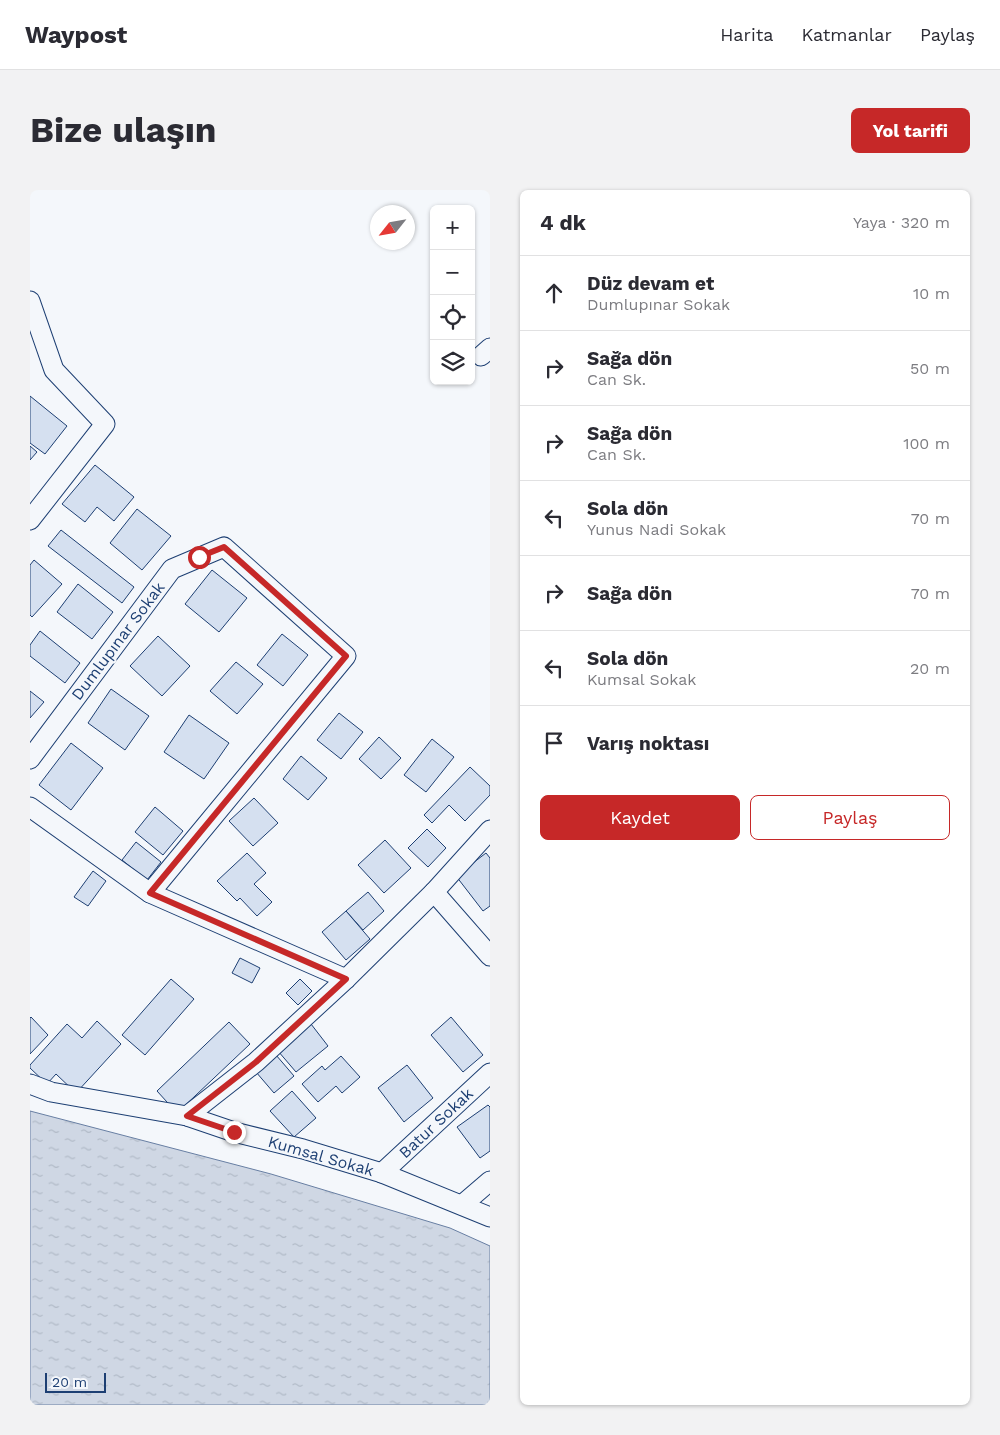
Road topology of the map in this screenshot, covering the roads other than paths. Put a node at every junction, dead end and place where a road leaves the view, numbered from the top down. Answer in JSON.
{"nodes":[{"id":1,"x":30,"y":301,"type":"edge"},
{"id":2,"x":30,"y":520,"type":"edge"},
{"id":3,"x":30,"y":759,"type":"edge"},
{"id":4,"x":30,"y":807,"type":"edge"},
{"id":5,"x":490,"y":830,"type":"edge"},
{"id":6,"x":434,"y":892,"type":"junction"},
{"id":7,"x":150,"y":893,"type":"junction"},
{"id":8,"x":490,"y":956,"type":"edge"},
{"id":9,"x":346,"y":979,"type":"junction"},
{"id":10,"x":490,"y":1073,"type":"edge"},
{"id":11,"x":30,"y":1084,"type":"edge"},
{"id":12,"x":187,"y":1116,"type":"junction"},
{"id":13,"x":382,"y":1173,"type":"junction"},
{"id":14,"x":490,"y":1181,"type":"edge"},
{"id":15,"x":462,"y":1205,"type":"junction"},
{"id":16,"x":490,"y":1216,"type":"edge"}],
"edges":[{"from":1,"to":2,"type":"street"},
{"from":3,"to":7,"type":"street","name":"Dumlupınar Sokak"},
{"from":4,"to":7,"type":"street"},
{"from":5,"to":6,"type":"street"},
{"from":6,"to":8,"type":"street"},
{"from":6,"to":9,"type":"street"},
{"from":7,"to":9,"type":"street"},
{"from":9,"to":12,"type":"street"},
{"from":10,"to":13,"type":"street","name":"Batur Sokak"},
{"from":11,"to":12,"type":"street","name":"Kumsal Sokak"},
{"from":12,"to":13,"type":"street","name":"Kumsal Sokak"},
{"from":13,"to":15,"type":"street","name":"Kumsal Sokak"},
{"from":14,"to":15,"type":"street"},
{"from":15,"to":16,"type":"street","name":"Kumsal Sokak"}]}
